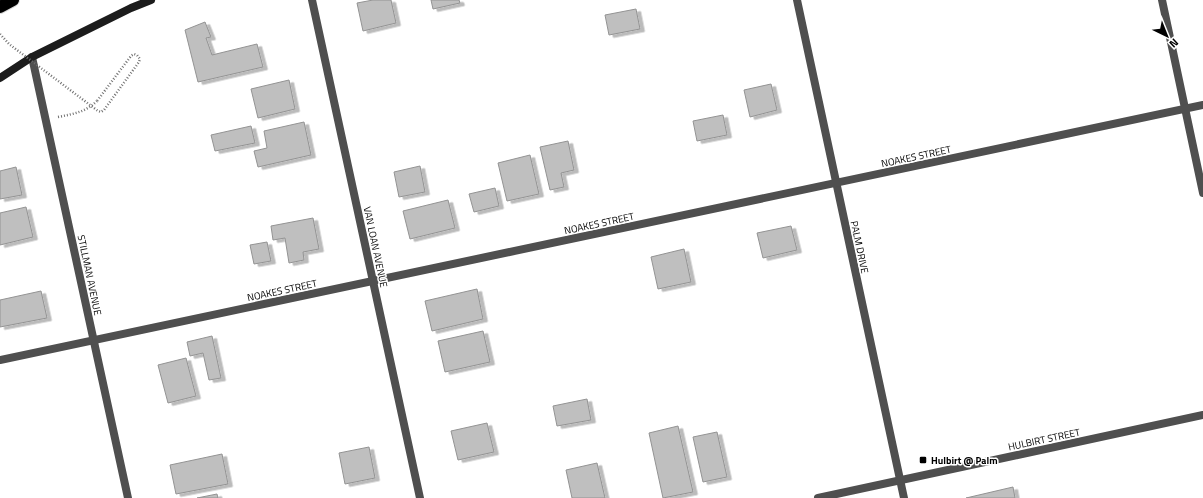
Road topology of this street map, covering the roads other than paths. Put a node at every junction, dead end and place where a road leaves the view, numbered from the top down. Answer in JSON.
{"nodes":[{"id":1,"x":13,"y":0,"type":"edge"},
{"id":2,"x":151,"y":0,"type":"edge"},
{"id":3,"x":312,"y":0,"type":"edge"},
{"id":4,"x":797,"y":0,"type":"edge"},
{"id":5,"x":1162,"y":0,"type":"edge"},
{"id":6,"x":0,"y":6,"type":"edge"},
{"id":7,"x":32,"y":57,"type":"junction"},
{"id":8,"x":0,"y":78,"type":"edge"},
{"id":9,"x":1203,"y":105,"type":"edge"},
{"id":10,"x":1185,"y":109,"type":"junction"},
{"id":11,"x":836,"y":183,"type":"junction"},
{"id":12,"x":1203,"y":192,"type":"edge"},
{"id":13,"x":373,"y":281,"type":"junction"},
{"id":14,"x":94,"y":340,"type":"junction"},
{"id":15,"x":0,"y":360,"type":"edge"},
{"id":16,"x":1203,"y":415,"type":"edge"},
{"id":17,"x":900,"y":480,"type":"junction"},
{"id":18,"x":128,"y":498,"type":"edge"},
{"id":19,"x":420,"y":498,"type":"edge"},
{"id":20,"x":818,"y":498,"type":"edge"},
{"id":21,"x":904,"y":498,"type":"edge"}],
"edges":[{"from":1,"to":6,"type":"highway"},
{"from":2,"to":7,"type":"main road"},
{"from":3,"to":13,"type":"street","name":"VAN LOAN AVENUE"},
{"from":4,"to":11,"type":"street","name":"PALM DRIVE"},
{"from":5,"to":10,"type":"street"},
{"from":7,"to":8,"type":"main road"},
{"from":7,"to":14,"type":"street","name":"STILLMAN AVENUE"},
{"from":9,"to":10,"type":"street","name":"NOAKES STREET"},
{"from":10,"to":11,"type":"street","name":"NOAKES STREET"},
{"from":10,"to":12,"type":"street"},
{"from":11,"to":13,"type":"street","name":"NOAKES STREET"},
{"from":11,"to":17,"type":"street","name":"PALM DRIVE"},
{"from":13,"to":14,"type":"street","name":"NOAKES STREET"},
{"from":13,"to":19,"type":"street","name":"VAN LOAN AVENUE"},
{"from":14,"to":15,"type":"street","name":"NOAKES STREET"},
{"from":14,"to":18,"type":"street","name":"STILLMAN AVENUE"},
{"from":16,"to":17,"type":"street","name":"HULBIRT STREET"},
{"from":17,"to":20,"type":"street","name":"HULBIRT STREET"},
{"from":17,"to":21,"type":"street","name":"PALM DRIVE"}]}
